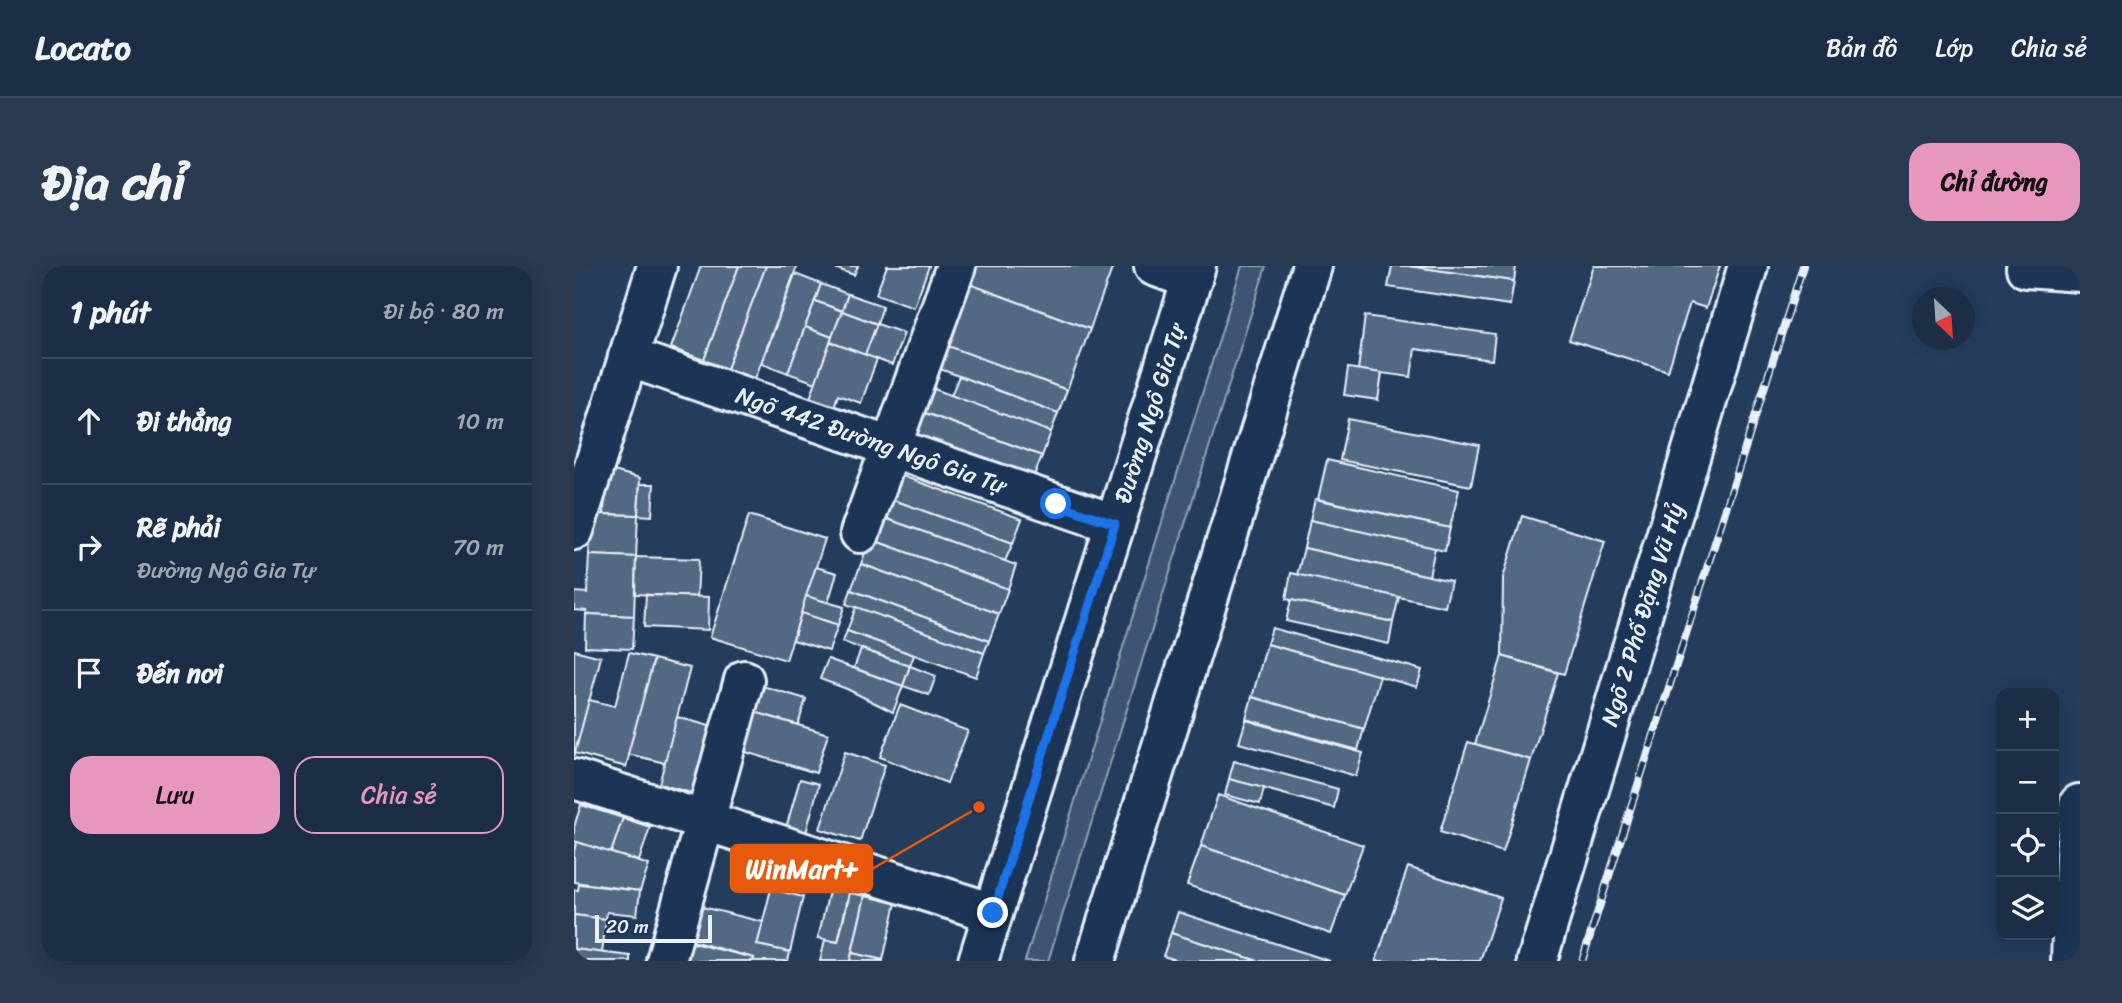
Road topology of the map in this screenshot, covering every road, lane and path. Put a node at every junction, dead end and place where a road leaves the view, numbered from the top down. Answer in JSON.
{"nodes":[{"id":1,"x":657,"y":266,"type":"edge"},
{"id":2,"x":956,"y":266,"type":"edge"},
{"id":3,"x":1154,"y":266,"type":"edge"},
{"id":4,"x":1312,"y":266,"type":"edge"},
{"id":5,"x":1748,"y":266,"type":"edge"},
{"id":6,"x":2026,"y":268,"type":"dead end"},
{"id":7,"x":2080,"y":272,"type":"edge"},
{"id":8,"x":1194,"y":273,"type":"edge"},
{"id":9,"x":628,"y":357,"type":"junction"},
{"id":10,"x":889,"y":447,"type":"junction"},
{"id":11,"x":1115,"y":524,"type":"junction"},
{"id":12,"x":574,"y":530,"type":"edge"},
{"id":13,"x":860,"y":533,"type":"dead end"},
{"id":14,"x":744,"y":680,"type":"dead end"},
{"id":15,"x":574,"y":779,"type":"edge"},
{"id":16,"x":2079,"y":804,"type":"edge"},
{"id":17,"x":704,"y":821,"type":"junction"},
{"id":18,"x":993,"y":913,"type":"junction"},
{"id":19,"x":666,"y":961,"type":"edge"},
{"id":20,"x":978,"y":961,"type":"edge"},
{"id":21,"x":1095,"y":961,"type":"edge"},
{"id":22,"x":1537,"y":961,"type":"edge"},
{"id":23,"x":2071,"y":961,"type":"edge"}],
"edges":[{"from":1,"to":9,"type":"street"},
{"from":2,"to":10,"type":"street"},
{"from":3,"to":8,"type":"street"},
{"from":4,"to":21,"type":"street"},
{"from":5,"to":22,"type":"street","name":"Ngõ 2 Phố Đặng Vũ Hỷ"},
{"from":6,"to":7,"type":"street"},
{"from":8,"to":11,"type":"street","name":"Đường Ngô Gia Tự"},
{"from":9,"to":10,"type":"street","name":"Ngõ 442 Đường Ngô Gia Tự"},
{"from":9,"to":12,"type":"street"},
{"from":10,"to":11,"type":"street","name":"Ngõ 442 Đường Ngô Gia Tự"},
{"from":10,"to":13,"type":"street"},
{"from":11,"to":18,"type":"street","name":"Đường Ngô Gia Tự"},
{"from":14,"to":17,"type":"street"},
{"from":15,"to":17,"type":"street"},
{"from":16,"to":23,"type":"street"},
{"from":17,"to":18,"type":"street"},
{"from":17,"to":19,"type":"street"},
{"from":18,"to":20,"type":"street","name":"Đường Ngô Gia Tự"}]}
